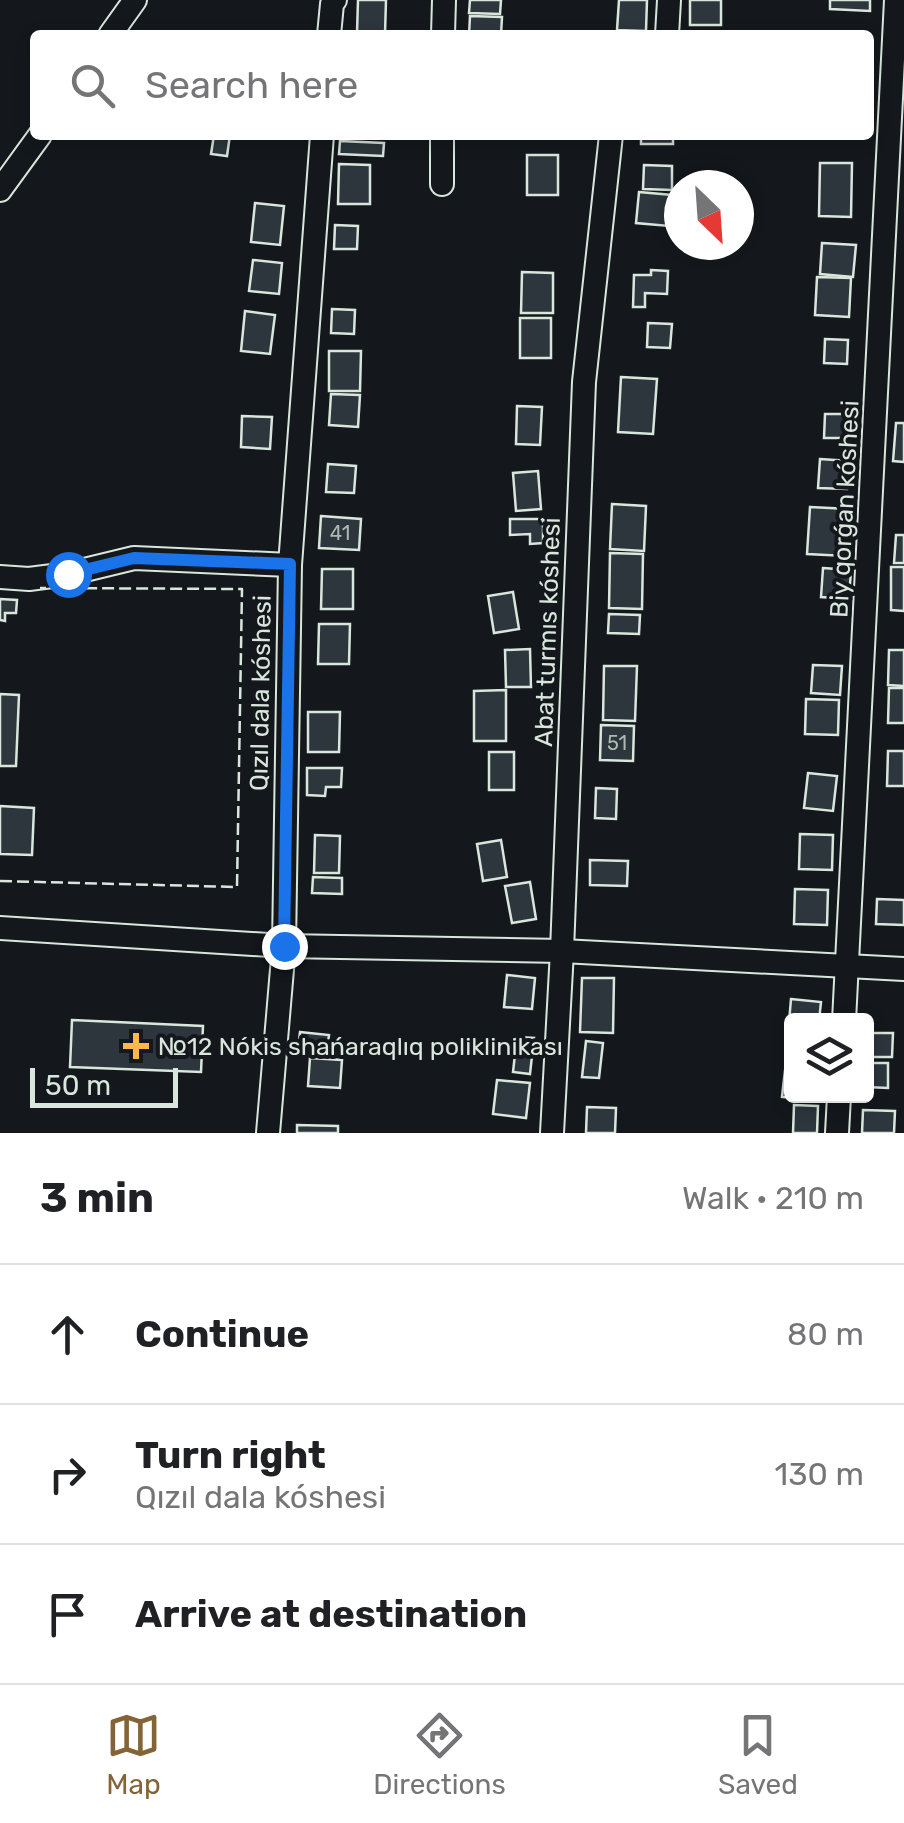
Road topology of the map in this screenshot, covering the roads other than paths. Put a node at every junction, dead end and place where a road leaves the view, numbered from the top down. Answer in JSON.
{"nodes":[{"id":1,"x":134,"y":0,"type":"edge"},
{"id":2,"x":335,"y":0,"type":"edge"},
{"id":3,"x":444,"y":0,"type":"edge"},
{"id":4,"x":669,"y":0,"type":"edge"},
{"id":5,"x":896,"y":0,"type":"edge"},
{"id":6,"x":113,"y":30,"type":"edge"},
{"id":7,"x":329,"y":30,"type":"edge"},
{"id":8,"x":444,"y":30,"type":"edge"},
{"id":9,"x":667,"y":30,"type":"edge"},
{"id":10,"x":36,"y":140,"type":"edge"},
{"id":11,"x":322,"y":140,"type":"edge"},
{"id":12,"x":442,"y":140,"type":"edge"},
{"id":13,"x":610,"y":140,"type":"edge"},
{"id":14,"x":442,"y":184,"type":"dead end"},
{"id":15,"x":0,"y":190,"type":"edge"},
{"id":16,"x":290,"y":564,"type":"junction"},
{"id":17,"x":0,"y":577,"type":"edge"},
{"id":18,"x":0,"y":928,"type":"edge"},
{"id":19,"x":284,"y":946,"type":"junction"},
{"id":20,"x":562,"y":951,"type":"junction"},
{"id":21,"x":848,"y":968,"type":"junction"},
{"id":22,"x":904,"y":969,"type":"edge"},
{"id":23,"x":845,"y":1013,"type":"edge"},
{"id":24,"x":839,"y":1103,"type":"edge"},
{"id":25,"x":268,"y":1133,"type":"edge"},
{"id":26,"x":552,"y":1133,"type":"edge"},
{"id":27,"x":837,"y":1133,"type":"edge"}],
"edges":[{"from":1,"to":6,"type":"street"},
{"from":2,"to":7,"type":"street"},
{"from":3,"to":8,"type":"street"},
{"from":4,"to":9,"type":"street"},
{"from":5,"to":21,"type":"street","name":"Biy qorǵan kóshesi"},
{"from":10,"to":15,"type":"street"},
{"from":11,"to":16,"type":"street","name":"Qızıl dala kóshesi"},
{"from":12,"to":14,"type":"street"},
{"from":13,"to":20,"type":"street","name":"Abat turmıs kóshesi"},
{"from":16,"to":17,"type":"street"},
{"from":16,"to":19,"type":"street","name":"Qızıl dala kóshesi"},
{"from":18,"to":19,"type":"street"},
{"from":19,"to":20,"type":"street"},
{"from":19,"to":25,"type":"street","name":"Qızıl dala kóshesi"},
{"from":20,"to":21,"type":"street"},
{"from":20,"to":26,"type":"street","name":"Abat turmıs kóshesi"},
{"from":21,"to":22,"type":"street"},
{"from":21,"to":23,"type":"street","name":"Biy qorǵan kóshesi"},
{"from":24,"to":27,"type":"street"}]}
